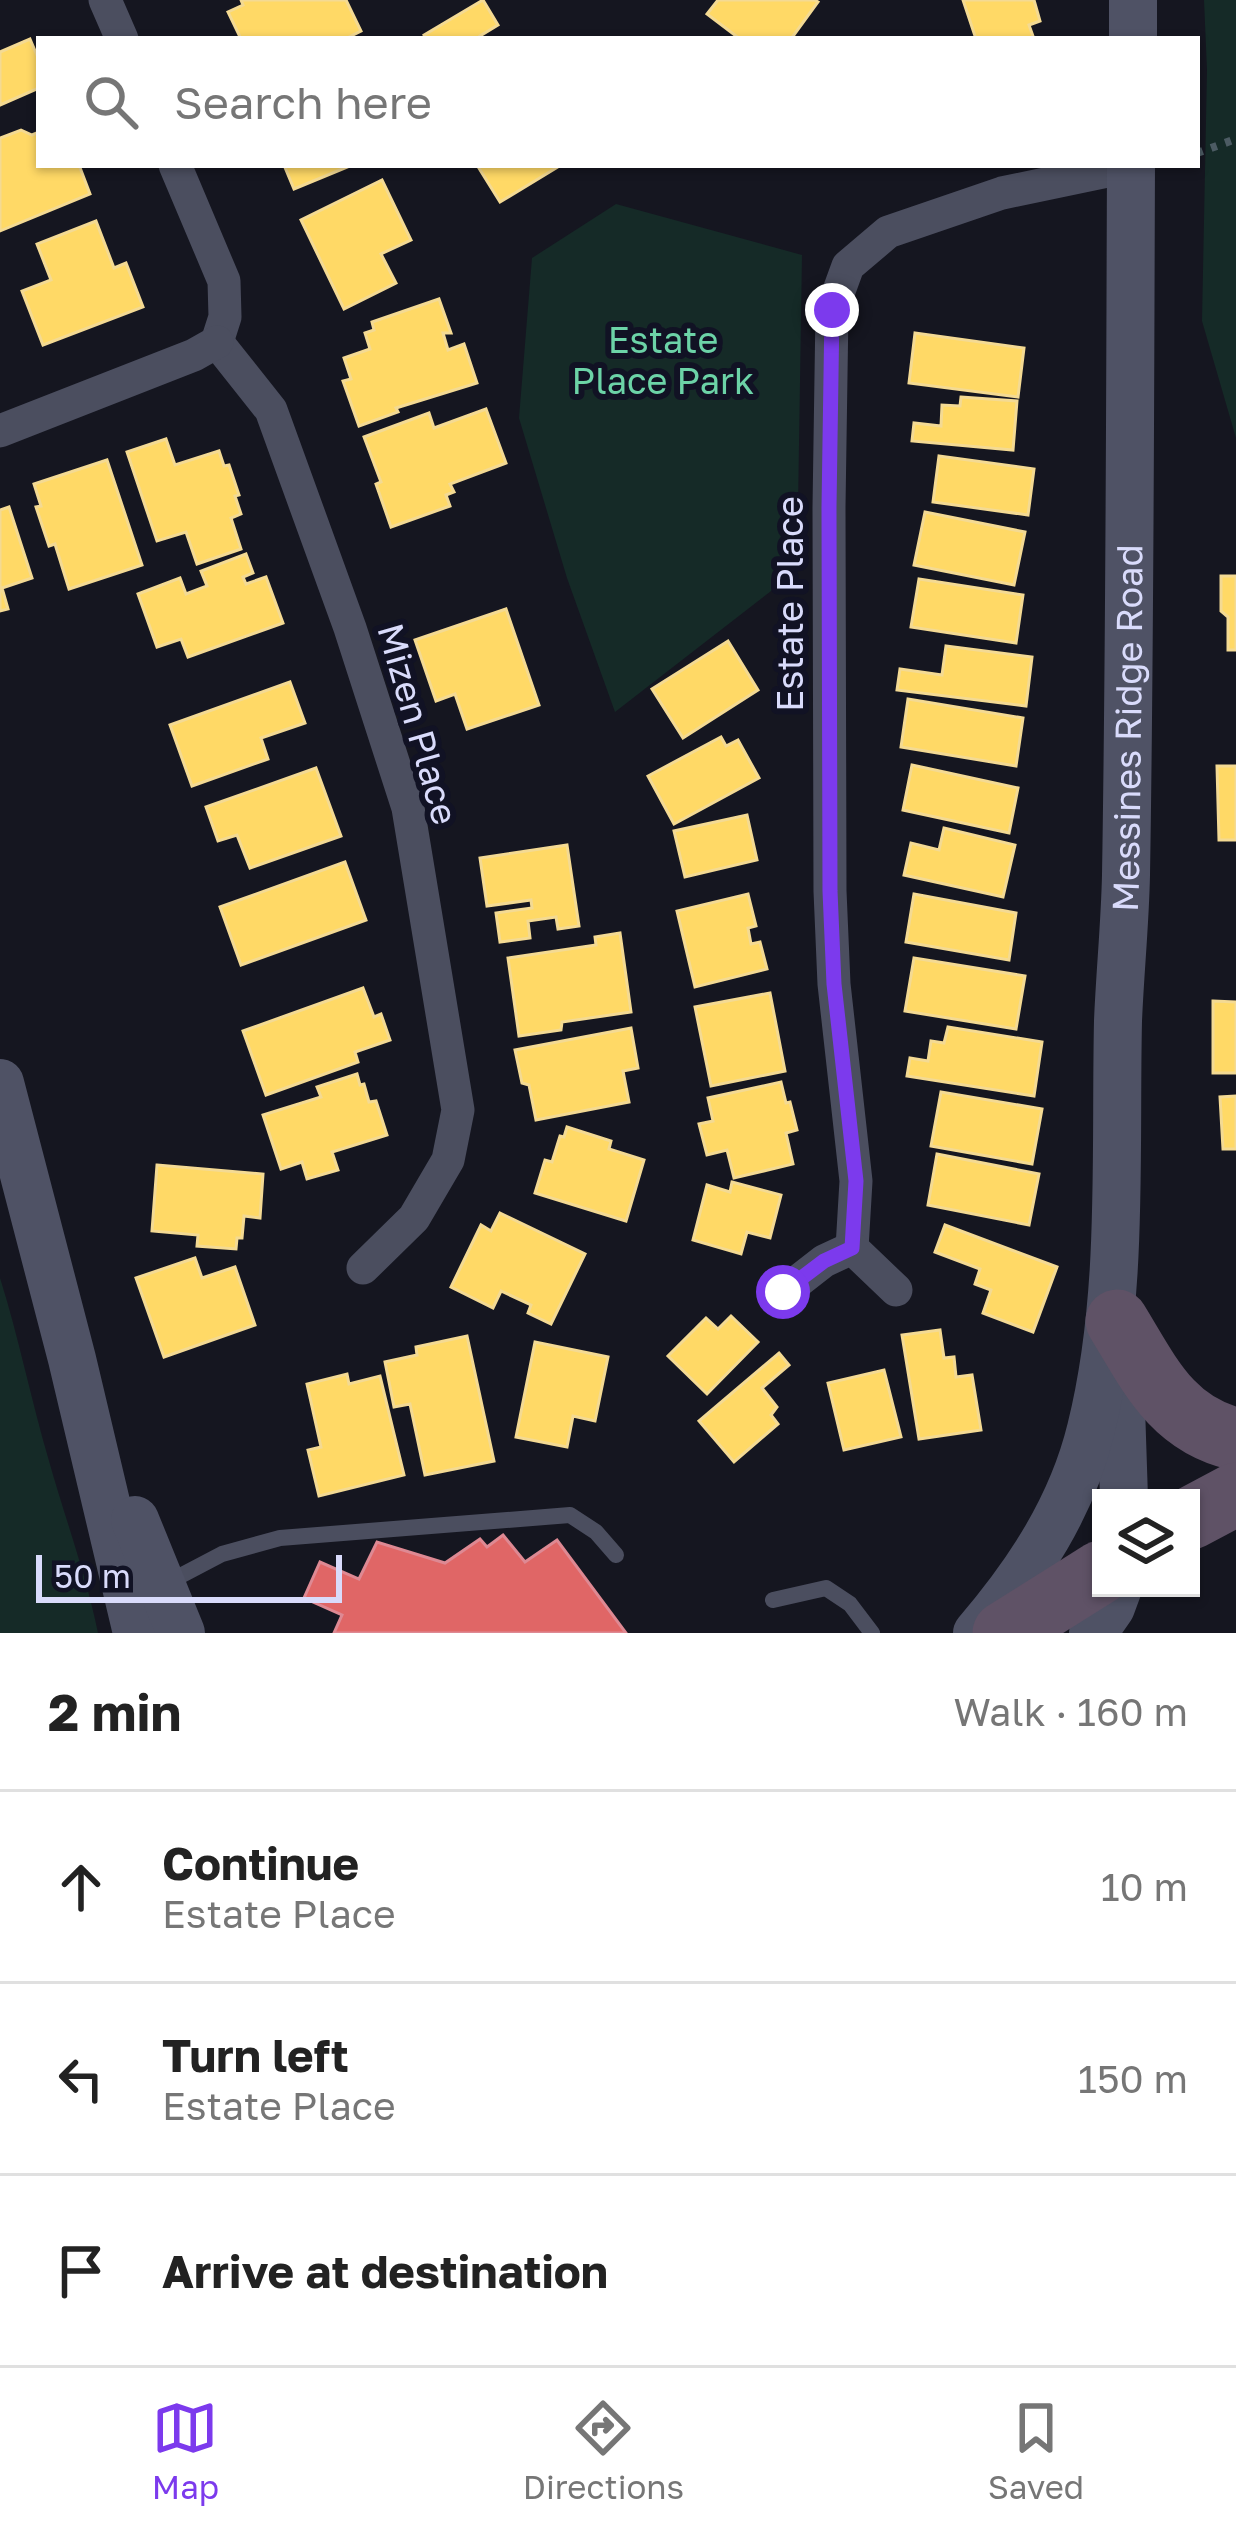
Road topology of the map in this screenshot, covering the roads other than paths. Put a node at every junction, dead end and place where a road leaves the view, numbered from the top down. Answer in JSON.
{"nodes":[{"id":1,"x":105,"y":0,"type":"edge"},
{"id":2,"x":1133,"y":0,"type":"edge"},
{"id":3,"x":121,"y":36,"type":"edge"},
{"id":4,"x":1133,"y":36,"type":"edge"},
{"id":5,"x":176,"y":168,"type":"edge"},
{"id":6,"x":1117,"y":168,"type":"edge"},
{"id":7,"x":1131,"y":168,"type":"edge"},
{"id":8,"x":217,"y":342,"type":"junction"},
{"id":9,"x":0,"y":430,"type":"edge"},
{"id":10,"x":0,"y":1083,"type":"edge"},
{"id":11,"x":852,"y":1248,"type":"junction"},
{"id":12,"x":363,"y":1268,"type":"dead end"},
{"id":13,"x":896,"y":1290,"type":"dead end"},
{"id":14,"x":783,"y":1292,"type":"dead end"},
{"id":15,"x":1115,"y":1306,"type":"junction"},
{"id":16,"x":72,"y":1359,"type":"junction"},
{"id":17,"x":1236,"y":1439,"type":"edge"},
{"id":18,"x":1124,"y":1489,"type":"edge"},
{"id":19,"x":1236,"y":1493,"type":"edge"},
{"id":20,"x":1200,"y":1513,"type":"edge"},
{"id":21,"x":616,"y":1556,"type":"dead end"},
{"id":22,"x":1092,"y":1578,"type":"edge"},
{"id":23,"x":161,"y":1586,"type":"junction"},
{"id":24,"x":1114,"y":1597,"type":"edge"},
{"id":25,"x":772,"y":1600,"type":"dead end"},
{"id":26,"x":136,"y":1633,"type":"edge"},
{"id":27,"x":181,"y":1633,"type":"edge"},
{"id":28,"x":872,"y":1633,"type":"edge"},
{"id":29,"x":977,"y":1633,"type":"edge"},
{"id":30,"x":1004,"y":1633,"type":"edge"},
{"id":31,"x":1093,"y":1633,"type":"edge"}],
"edges":[{"from":1,"to":3,"type":"street"},
{"from":2,"to":4,"type":"street"},
{"from":5,"to":8,"type":"street"},
{"from":6,"to":11,"type":"street","name":"Estate Place"},
{"from":7,"to":15,"type":"street","name":"Messines Ridge Road"},
{"from":8,"to":9,"type":"street"},
{"from":8,"to":12,"type":"street","name":"Mizen Place"},
{"from":10,"to":16,"type":"street"},
{"from":11,"to":13,"type":"street"},
{"from":11,"to":14,"type":"street"},
{"from":15,"to":17,"type":"highway"},
{"from":15,"to":18,"type":"street","name":"Messines Ridge Road"},
{"from":15,"to":29,"type":"street","name":"Messines Ridge Road"},
{"from":16,"to":23,"type":"street"},
{"from":16,"to":26,"type":"street"},
{"from":19,"to":20,"type":"highway"},
{"from":21,"to":23,"type":"lane"},
{"from":22,"to":30,"type":"highway"},
{"from":23,"to":27,"type":"street"},
{"from":24,"to":31,"type":"street"},
{"from":25,"to":28,"type":"lane"}]}
